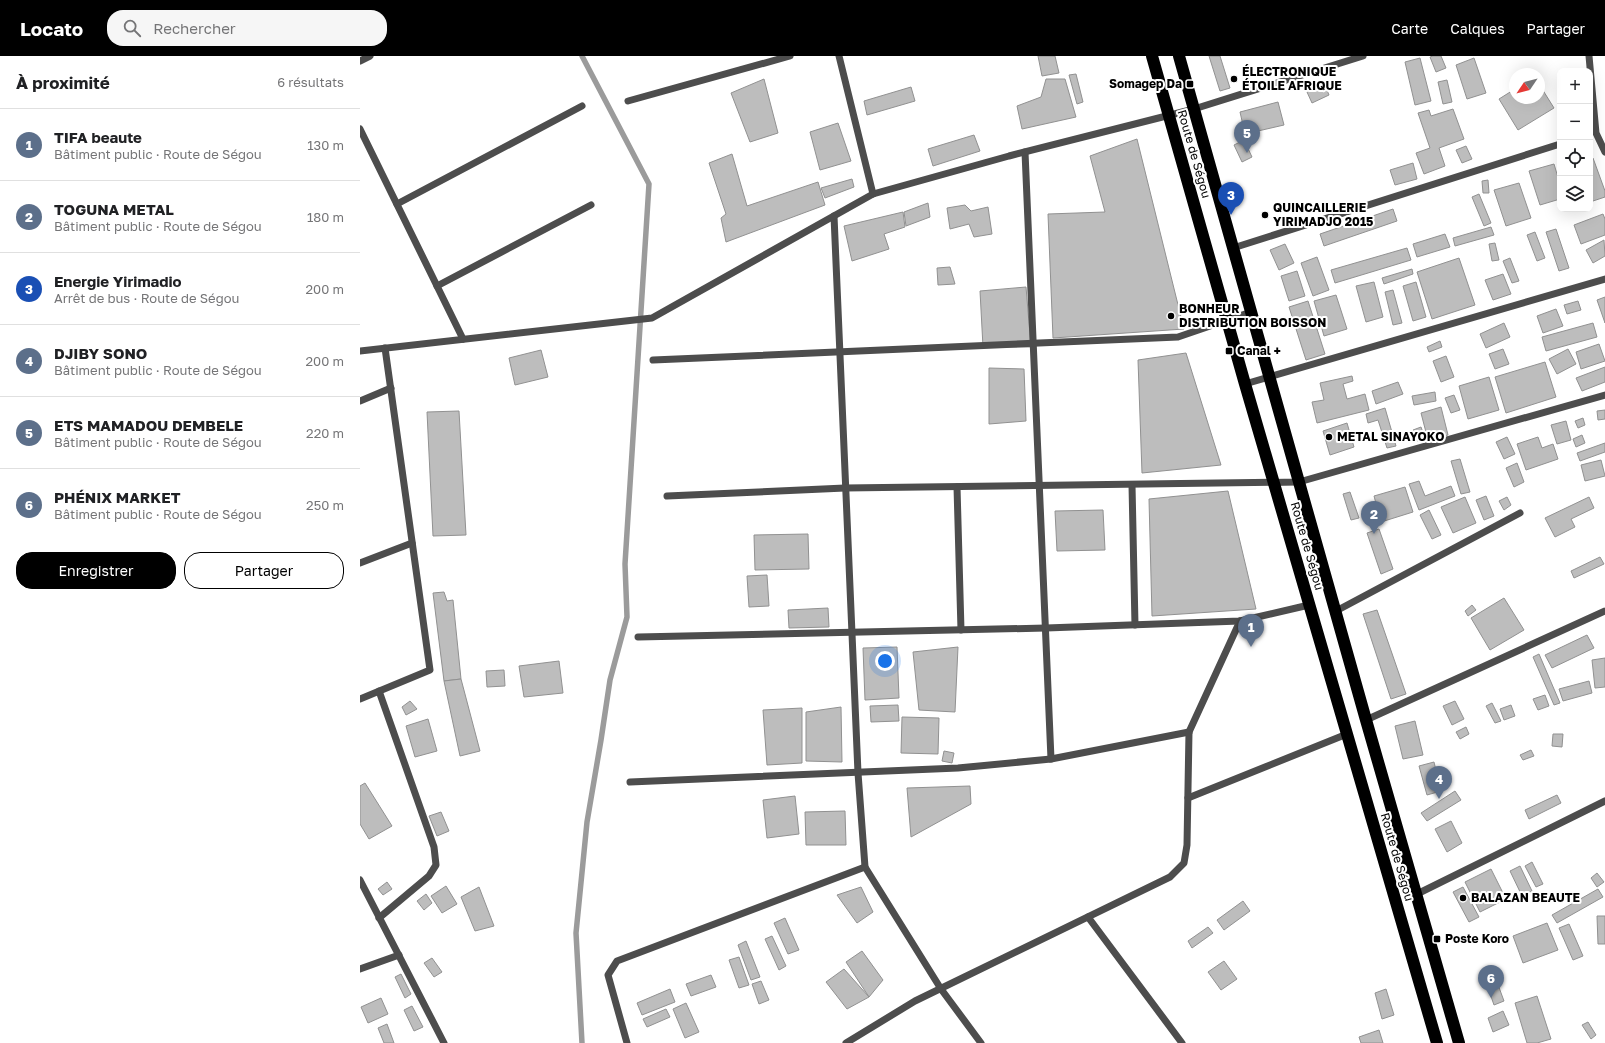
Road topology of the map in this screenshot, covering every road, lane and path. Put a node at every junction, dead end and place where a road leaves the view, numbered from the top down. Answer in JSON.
{"nodes":[{"id":1,"x":370,"y":56,"type":"edge"},
{"id":2,"x":790,"y":56,"type":"edge"},
{"id":3,"x":839,"y":56,"type":"edge"},
{"id":4,"x":1152,"y":56,"type":"edge"},
{"id":5,"x":1180,"y":56,"type":"edge"},
{"id":6,"x":1362,"y":56,"type":"edge"},
{"id":7,"x":1589,"y":56,"type":"edge"},
{"id":8,"x":360,"y":61,"type":"edge"},
{"id":9,"x":628,"y":101,"type":"dead end"},
{"id":10,"x":1591,"y":104,"type":"edge"},
{"id":11,"x":582,"y":106,"type":"dead end"},
{"id":12,"x":1194,"y":109,"type":"junction"},
{"id":13,"x":1168,"y":115,"type":"junction"},
{"id":14,"x":360,"y":129,"type":"edge"},
{"id":15,"x":1593,"y":134,"type":"edge"},
{"id":16,"x":1557,"y":145,"type":"edge"},
{"id":17,"x":1025,"y":152,"type":"junction"},
{"id":18,"x":1605,"y":152,"type":"edge"},
{"id":19,"x":873,"y":194,"type":"junction"},
{"id":20,"x":397,"y":204,"type":"junction"},
{"id":21,"x":592,"y":205,"type":"dead end"},
{"id":22,"x":834,"y":216,"type":"junction"},
{"id":23,"x":1233,"y":248,"type":"junction"},
{"id":24,"x":1605,"y":279,"type":"edge"},
{"id":25,"x":437,"y":286,"type":"junction"},
{"id":26,"x":1251,"y":312,"type":"junction"},
{"id":27,"x":1227,"y":320,"type":"junction"},
{"id":28,"x":463,"y":339,"type":"junction"},
{"id":29,"x":1033,"y":343,"type":"junction"},
{"id":30,"x":385,"y":348,"type":"junction"},
{"id":31,"x":360,"y":351,"type":"edge"},
{"id":32,"x":839,"y":352,"type":"junction"},
{"id":33,"x":653,"y":360,"type":"dead end"},
{"id":34,"x":1269,"y":377,"type":"junction"},
{"id":35,"x":1245,"y":384,"type":"junction"},
{"id":36,"x":391,"y":388,"type":"junction"},
{"id":37,"x":1605,"y":396,"type":"edge"},
{"id":38,"x":360,"y":401,"type":"edge"},
{"id":39,"x":1299,"y":482,"type":"junction"},
{"id":40,"x":1274,"y":483,"type":"junction"},
{"id":41,"x":1132,"y":484,"type":"junction"},
{"id":42,"x":1040,"y":486,"type":"junction"},
{"id":43,"x":957,"y":487,"type":"junction"},
{"id":44,"x":845,"y":488,"type":"junction"},
{"id":45,"x":667,"y":496,"type":"dead end"},
{"id":46,"x":1520,"y":514,"type":"dead end"},
{"id":47,"x":412,"y":543,"type":"junction"},
{"id":48,"x":360,"y":563,"type":"edge"},
{"id":49,"x":1309,"y":605,"type":"junction"},
{"id":50,"x":1336,"y":611,"type":"junction"},
{"id":51,"x":1605,"y":611,"type":"edge"},
{"id":52,"x":1240,"y":621,"type":"junction"},
{"id":53,"x":1135,"y":625,"type":"junction"},
{"id":54,"x":1046,"y":628,"type":"junction"},
{"id":55,"x":961,"y":630,"type":"junction"},
{"id":56,"x":852,"y":632,"type":"junction"},
{"id":57,"x":638,"y":637,"type":"dead end"},
{"id":58,"x":379,"y":691,"type":"junction"},
{"id":59,"x":360,"y":699,"type":"edge"},
{"id":60,"x":1366,"y":720,"type":"junction"},
{"id":61,"x":1189,"y":732,"type":"junction"},
{"id":62,"x":1347,"y":734,"type":"junction"},
{"id":63,"x":1052,"y":759,"type":"junction"},
{"id":64,"x":858,"y":773,"type":"junction"},
{"id":65,"x":630,"y":782,"type":"dead end"},
{"id":66,"x":1188,"y":798,"type":"junction"},
{"id":67,"x":1605,"y":801,"type":"edge"},
{"id":68,"x":865,"y":867,"type":"junction"},
{"id":69,"x":360,"y":880,"type":"edge"},
{"id":70,"x":1417,"y":894,"type":"junction"},
{"id":71,"x":1088,"y":917,"type":"junction"},
{"id":72,"x":379,"y":918,"type":"junction"},
{"id":73,"x":399,"y":955,"type":"junction"},
{"id":74,"x":360,"y":969,"type":"edge"},
{"id":75,"x":941,"y":989,"type":"junction"},
{"id":76,"x":444,"y":1043,"type":"edge"},
{"id":77,"x":627,"y":1043,"type":"edge"},
{"id":78,"x":846,"y":1043,"type":"edge"},
{"id":79,"x":981,"y":1043,"type":"edge"},
{"id":80,"x":1182,"y":1043,"type":"edge"},
{"id":81,"x":1437,"y":1043,"type":"edge"},
{"id":82,"x":1459,"y":1043,"type":"edge"}],
"edges":[{"from":1,"to":8,"type":"street"},
{"from":2,"to":9,"type":"street"},
{"from":3,"to":19,"type":"street"},
{"from":4,"to":13,"type":"highway","name":"Route de Ségou"},
{"from":5,"to":12,"type":"highway","name":"Route de Ségou"},
{"from":6,"to":12,"type":"street"},
{"from":7,"to":10,"type":"street"},
{"from":11,"to":20,"type":"street"},
{"from":12,"to":13,"type":"street"},
{"from":12,"to":23,"type":"highway","name":"Route de Ségou"},
{"from":13,"to":17,"type":"street"},
{"from":13,"to":27,"type":"highway","name":"Route de Ségou"},
{"from":14,"to":20,"type":"street"},
{"from":15,"to":18,"type":"street"},
{"from":16,"to":23,"type":"street"},
{"from":17,"to":19,"type":"street"},
{"from":17,"to":29,"type":"street"},
{"from":19,"to":22,"type":"street"},
{"from":20,"to":25,"type":"street"},
{"from":21,"to":25,"type":"street"},
{"from":22,"to":28,"type":"street"},
{"from":22,"to":32,"type":"street"},
{"from":23,"to":26,"type":"highway","name":"Route de Ségou"},
{"from":24,"to":34,"type":"street"},
{"from":25,"to":28,"type":"street"},
{"from":26,"to":27,"type":"street"},
{"from":26,"to":34,"type":"highway","name":"Route de Ségou"},
{"from":27,"to":29,"type":"street"},
{"from":27,"to":35,"type":"highway","name":"Route de Ségou"},
{"from":28,"to":30,"type":"street"},
{"from":29,"to":32,"type":"street"},
{"from":29,"to":42,"type":"street"},
{"from":30,"to":31,"type":"street"},
{"from":30,"to":36,"type":"street"},
{"from":32,"to":33,"type":"street"},
{"from":32,"to":44,"type":"street"},
{"from":34,"to":35,"type":"street"},
{"from":34,"to":39,"type":"highway","name":"Route de Ségou"},
{"from":35,"to":40,"type":"highway","name":"Route de Ségou"},
{"from":36,"to":38,"type":"street"},
{"from":36,"to":47,"type":"street"},
{"from":37,"to":39,"type":"street"},
{"from":39,"to":40,"type":"street"},
{"from":39,"to":50,"type":"highway","name":"Route de Ségou"},
{"from":40,"to":41,"type":"street"},
{"from":40,"to":49,"type":"highway","name":"Route de Ségou"},
{"from":41,"to":42,"type":"street"},
{"from":41,"to":53,"type":"street"},
{"from":42,"to":43,"type":"street"},
{"from":42,"to":54,"type":"street"},
{"from":43,"to":44,"type":"street"},
{"from":43,"to":55,"type":"street"},
{"from":44,"to":45,"type":"street"},
{"from":44,"to":56,"type":"street"},
{"from":46,"to":50,"type":"street"},
{"from":47,"to":48,"type":"street"},
{"from":47,"to":58,"type":"street"},
{"from":49,"to":52,"type":"street"},
{"from":49,"to":62,"type":"highway","name":"Route de Ségou"},
{"from":50,"to":60,"type":"highway","name":"Route de Ségou"},
{"from":51,"to":60,"type":"street"},
{"from":52,"to":53,"type":"street"},
{"from":52,"to":61,"type":"street"},
{"from":53,"to":54,"type":"street"},
{"from":54,"to":55,"type":"street"},
{"from":54,"to":63,"type":"street"},
{"from":55,"to":56,"type":"street"},
{"from":56,"to":57,"type":"street"},
{"from":56,"to":64,"type":"street"},
{"from":58,"to":59,"type":"street"},
{"from":58,"to":72,"type":"street"},
{"from":60,"to":70,"type":"highway","name":"Route de Ségou"},
{"from":61,"to":63,"type":"street"},
{"from":61,"to":66,"type":"street"},
{"from":62,"to":66,"type":"street"},
{"from":62,"to":81,"type":"highway","name":"Route de Ségou"},
{"from":63,"to":64,"type":"street"},
{"from":64,"to":65,"type":"street"},
{"from":64,"to":68,"type":"street"},
{"from":66,"to":71,"type":"street"},
{"from":67,"to":70,"type":"street"},
{"from":68,"to":75,"type":"street"},
{"from":68,"to":77,"type":"street"},
{"from":69,"to":72,"type":"street"},
{"from":70,"to":82,"type":"highway","name":"Route de Ségou"},
{"from":71,"to":75,"type":"street"},
{"from":71,"to":80,"type":"street"},
{"from":72,"to":73,"type":"street"},
{"from":73,"to":74,"type":"street"},
{"from":73,"to":76,"type":"street"},
{"from":75,"to":78,"type":"street"},
{"from":75,"to":79,"type":"street"}]}
